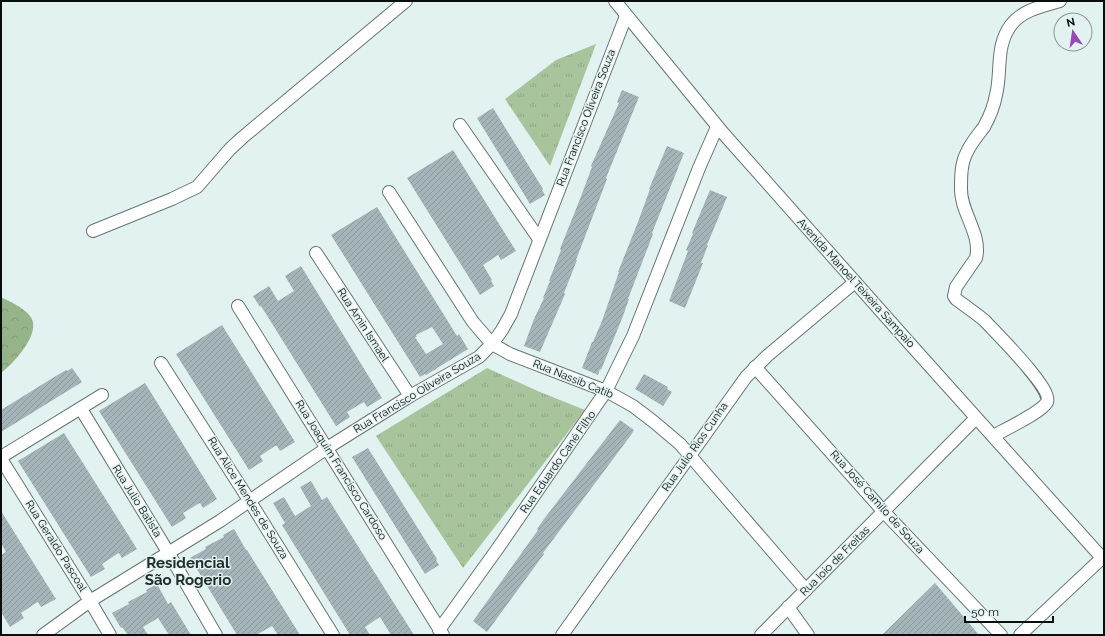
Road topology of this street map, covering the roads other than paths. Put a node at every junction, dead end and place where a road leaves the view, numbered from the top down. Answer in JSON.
{"nodes":[{"id":1,"x":406,"y":1,"type":"edge"},
{"id":2,"x":615,"y":1,"type":"edge"},
{"id":3,"x":1060,"y":1,"type":"edge"},
{"id":4,"x":626,"y":16,"type":"junction"},
{"id":5,"x":460,"y":125,"type":"dead end"},
{"id":6,"x":717,"y":126,"type":"junction"},
{"id":7,"x":389,"y":192,"type":"dead end"},
{"id":8,"x":93,"y":231,"type":"dead end"},
{"id":9,"x":540,"y":239,"type":"junction"},
{"id":10,"x":316,"y":253,"type":"dead end"},
{"id":11,"x":854,"y":282,"type":"junction"},
{"id":12,"x":238,"y":306,"type":"dead end"},
{"id":13,"x":492,"y":344,"type":"junction"},
{"id":14,"x":161,"y":363,"type":"dead end"},
{"id":15,"x":755,"y":367,"type":"junction"},
{"id":16,"x":606,"y":391,"type":"junction"},
{"id":17,"x":102,"y":396,"type":"dead end"},
{"id":18,"x":410,"y":396,"type":"junction"},
{"id":19,"x":81,"y":409,"type":"junction"},
{"id":20,"x":976,"y":418,"type":"junction"},
{"id":21,"x":993,"y":436,"type":"junction"},
{"id":22,"x":327,"y":448,"type":"junction"},
{"id":23,"x":690,"y":456,"type":"junction"},
{"id":24,"x":1,"y":458,"type":"edge"},
{"id":25,"x":249,"y":500,"type":"junction"},
{"id":26,"x":884,"y":512,"type":"junction"},
{"id":27,"x":168,"y":552,"type":"junction"},
{"id":28,"x":1103,"y":559,"type":"edge"},
{"id":29,"x":806,"y":590,"type":"junction"},
{"id":30,"x":90,"y":601,"type":"junction"},
{"id":31,"x":788,"y":607,"type":"junction"},
{"id":32,"x":441,"y":632,"type":"edge"},
{"id":33,"x":43,"y":635,"type":"edge"},
{"id":34,"x":110,"y":635,"type":"edge"},
{"id":35,"x":216,"y":635,"type":"edge"},
{"id":36,"x":333,"y":635,"type":"edge"},
{"id":37,"x":562,"y":635,"type":"edge"},
{"id":38,"x":761,"y":635,"type":"edge"},
{"id":39,"x":808,"y":635,"type":"edge"},
{"id":40,"x":1001,"y":635,"type":"edge"},
{"id":41,"x":1020,"y":635,"type":"edge"}],
"edges":[{"from":1,"to":8,"type":"street"},
{"from":2,"to":4,"type":"street","name":"Avenida Manoel Teixeira Sampaio"},
{"from":3,"to":21,"type":"street"},
{"from":4,"to":6,"type":"street","name":"Avenida Manoel Teixeira Sampaio"},
{"from":4,"to":9,"type":"street","name":"Rua Francisco Oliveira Souza"},
{"from":5,"to":9,"type":"street"},
{"from":6,"to":11,"type":"street","name":"Avenida Manoel Teixeira Sampaio"},
{"from":6,"to":16,"type":"street","name":"Rua Eduardo Cané Filho"},
{"from":7,"to":13,"type":"street","name":"Rua Nassib Catib"},
{"from":9,"to":13,"type":"street","name":"Rua Francisco Oliveira Souza"},
{"from":10,"to":18,"type":"street","name":"Rua Amin Ismael"},
{"from":11,"to":15,"type":"street","name":"Rua Julio Rios Cunha"},
{"from":11,"to":20,"type":"street","name":"Avenida Manoel Teixeira Sampaio"},
{"from":12,"to":22,"type":"street","name":"Rua Joaquim Francisco Cardoso"},
{"from":13,"to":16,"type":"street","name":"Rua Nassib Catib"},
{"from":13,"to":18,"type":"street","name":"Rua Francisco Oliveira Souza"},
{"from":14,"to":25,"type":"street","name":"Rua Alice Mendes de Souza"},
{"from":15,"to":23,"type":"street","name":"Rua Julio Rios Cunha"},
{"from":15,"to":26,"type":"street","name":"Rua José Camilo de Souza"},
{"from":16,"to":23,"type":"street","name":"Rua Nassib Catib"},
{"from":16,"to":32,"type":"street","name":"Rua Eduardo Cané Filho"},
{"from":17,"to":19,"type":"street"},
{"from":18,"to":22,"type":"street","name":"Rua Francisco Oliveira Souza"},
{"from":19,"to":24,"type":"street"},
{"from":19,"to":27,"type":"street","name":"Rua Julio Batista"},
{"from":20,"to":21,"type":"street","name":"Avenida Manoel Teixeira Sampaio"},
{"from":20,"to":26,"type":"street","name":"Rua Ioio de Freitas"},
{"from":21,"to":28,"type":"street","name":"Avenida Manoel Teixeira Sampaio"},
{"from":22,"to":25,"type":"street","name":"Rua Francisco Oliveira Souza"},
{"from":22,"to":32,"type":"street","name":"Rua Joaquim Francisco Cardoso"},
{"from":23,"to":29,"type":"street","name":"Rua Nassib Catib"},
{"from":23,"to":37,"type":"street","name":"Rua Julio Rios Cunha"},
{"from":24,"to":30,"type":"street","name":"Rua Geraldo Pascoal"},
{"from":25,"to":27,"type":"street","name":"Rua Francisco Oliveira Souza"},
{"from":25,"to":36,"type":"street","name":"Rua Alice Mendes de Souza"},
{"from":26,"to":29,"type":"street","name":"Rua Ioio de Freitas"},
{"from":26,"to":40,"type":"street","name":"Rua José Camilo de Souza"},
{"from":27,"to":30,"type":"street","name":"Rua Francisco Oliveira Souza"},
{"from":27,"to":35,"type":"street","name":"Rua Julio Batista"},
{"from":28,"to":41,"type":"street"},
{"from":29,"to":31,"type":"street","name":"Rua Ioio de Freitas"},
{"from":30,"to":33,"type":"street","name":"Rua Francisco Oliveira Souza"},
{"from":30,"to":34,"type":"street","name":"Rua Geraldo Pascoal"},
{"from":31,"to":38,"type":"street","name":"Rua Ioio de Freitas"},
{"from":31,"to":39,"type":"street"}]}
